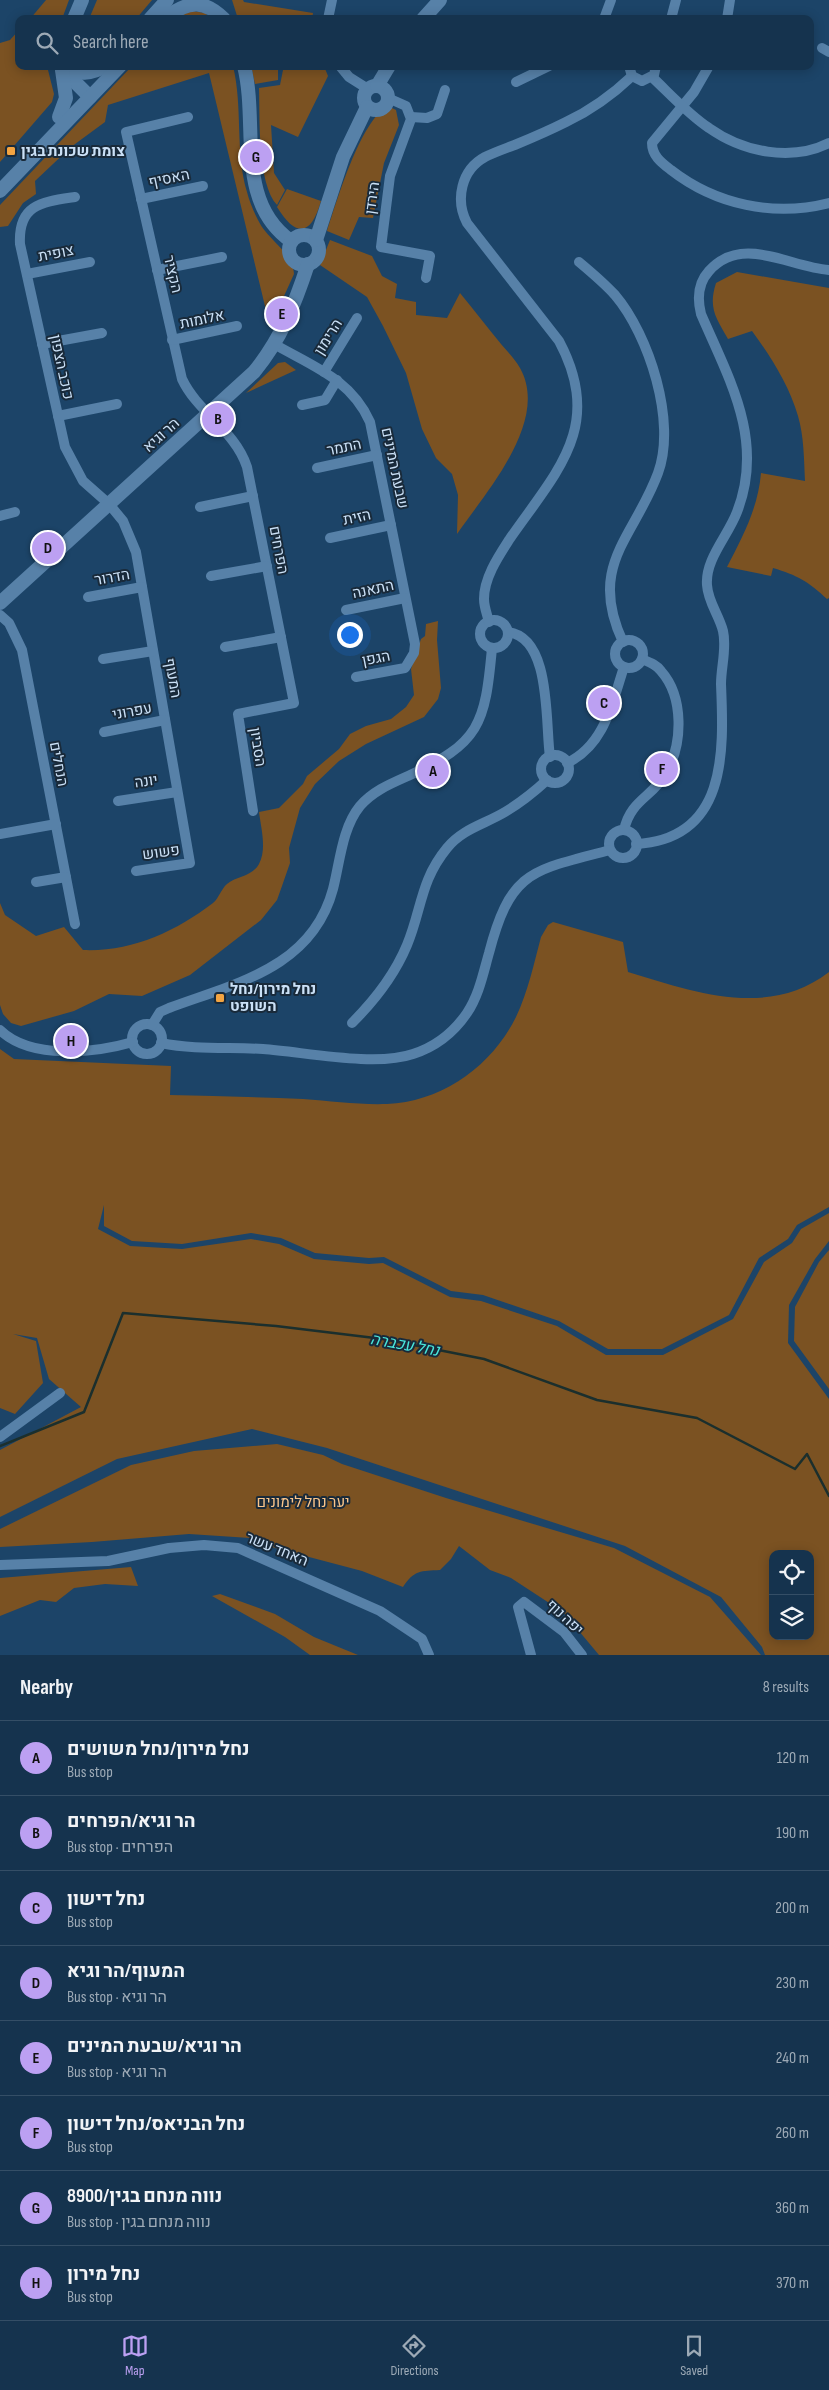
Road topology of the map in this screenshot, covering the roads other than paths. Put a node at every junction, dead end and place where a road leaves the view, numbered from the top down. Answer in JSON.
{"nodes":[{"id":1,"x":82,"y":0,"type":"edge"},
{"id":2,"x":168,"y":0,"type":"edge"},
{"id":3,"x":182,"y":0,"type":"edge"},
{"id":4,"x":216,"y":0,"type":"edge"},
{"id":5,"x":220,"y":0,"type":"edge"},
{"id":6,"x":332,"y":0,"type":"edge"},
{"id":7,"x":440,"y":0,"type":"edge"},
{"id":8,"x":611,"y":0,"type":"edge"},
{"id":9,"x":676,"y":0,"type":"edge"},
{"id":10,"x":730,"y":0,"type":"edge"},
{"id":11,"x":76,"y":15,"type":"edge"},
{"id":12,"x":154,"y":15,"type":"edge"},
{"id":13,"x":169,"y":15,"type":"edge"},
{"id":14,"x":170,"y":15,"type":"edge"},
{"id":15,"x":222,"y":15,"type":"edge"},
{"id":16,"x":224,"y":15,"type":"edge"},
{"id":17,"x":224,"y":15,"type":"edge"},
{"id":18,"x":329,"y":15,"type":"edge"},
{"id":19,"x":427,"y":15,"type":"edge"},
{"id":20,"x":605,"y":15,"type":"edge"},
{"id":21,"x":672,"y":15,"type":"edge"},
{"id":22,"x":728,"y":15,"type":"edge"},
{"id":23,"x":63,"y":70,"type":"edge"},
{"id":24,"x":65,"y":70,"type":"edge"},
{"id":25,"x":69,"y":70,"type":"edge"},
{"id":26,"x":94,"y":70,"type":"edge"},
{"id":27,"x":103,"y":70,"type":"edge"},
{"id":28,"x":115,"y":70,"type":"edge"},
{"id":29,"x":245,"y":70,"type":"edge"},
{"id":30,"x":343,"y":70,"type":"edge"},
{"id":31,"x":386,"y":70,"type":"edge"},
{"id":32,"x":541,"y":70,"type":"edge"},
{"id":33,"x":655,"y":70,"type":"edge"},
{"id":34,"x":707,"y":70,"type":"edge"},
{"id":35,"x":630,"y":71,"type":"edge"},
{"id":36,"x":652,"y":77,"type":"junction"},
{"id":37,"x":516,"y":82,"type":"dead end"},
{"id":38,"x":372,"y":88,"type":"junction"},
{"id":39,"x":445,"y":90,"type":"dead end"},
{"id":40,"x":87,"y":94,"type":"junction"},
{"id":41,"x":388,"y":98,"type":"junction"},
{"id":42,"x":682,"y":105,"type":"junction"},
{"id":43,"x":367,"y":108,"type":"junction"},
{"id":44,"x":59,"y":117,"type":"junction"},
{"id":45,"x":188,"y":117,"type":"dead end"},
{"id":46,"x":411,"y":117,"type":"junction"},
{"id":47,"x":829,"y":144,"type":"edge"},
{"id":48,"x":0,"y":179,"type":"edge"},
{"id":49,"x":203,"y":186,"type":"dead end"},
{"id":50,"x":0,"y":191,"type":"edge"},
{"id":51,"x":75,"y":197,"type":"dead end"},
{"id":52,"x":141,"y":199,"type":"junction"},
{"id":53,"x":829,"y":203,"type":"edge"},
{"id":54,"x":316,"y":240,"type":"junction"},
{"id":55,"x":291,"y":241,"type":"junction"},
{"id":56,"x":222,"y":257,"type":"dead end"},
{"id":57,"x":90,"y":262,"type":"dead end"},
{"id":58,"x":579,"y":262,"type":"dead end"},
{"id":59,"x":308,"y":264,"type":"junction"},
{"id":60,"x":157,"y":270,"type":"junction"},
{"id":61,"x":829,"y":270,"type":"edge"},
{"id":62,"x":27,"y":274,"type":"junction"},
{"id":63,"x":426,"y":278,"type":"dead end"},
{"id":64,"x":357,"y":318,"type":"dead end"},
{"id":65,"x":237,"y":326,"type":"dead end"},
{"id":66,"x":102,"y":333,"type":"dead end"},
{"id":67,"x":172,"y":340,"type":"junction"},
{"id":68,"x":42,"y":344,"type":"junction"},
{"id":69,"x":274,"y":344,"type":"junction"},
{"id":70,"x":324,"y":372,"type":"junction"},
{"id":71,"x":338,"y":380,"type":"junction"},
{"id":72,"x":117,"y":404,"type":"dead end"},
{"id":73,"x":302,"y":405,"type":"dead end"},
{"id":74,"x":210,"y":413,"type":"junction"},
{"id":75,"x":58,"y":416,"type":"junction"},
{"id":76,"x":377,"y":456,"type":"junction"},
{"id":77,"x":317,"y":468,"type":"dead end"},
{"id":78,"x":252,"y":496,"type":"junction"},
{"id":79,"x":109,"y":504,"type":"junction"},
{"id":80,"x":200,"y":507,"type":"dead end"},
{"id":81,"x":15,"y":512,"type":"dead end"},
{"id":82,"x":0,"y":516,"type":"edge"},
{"id":83,"x":391,"y":525,"type":"junction"},
{"id":84,"x":330,"y":538,"type":"dead end"},
{"id":85,"x":267,"y":566,"type":"junction"},
{"id":86,"x":212,"y":576,"type":"dead end"},
{"id":87,"x":142,"y":587,"type":"junction"},
{"id":88,"x":88,"y":597,"type":"dead end"},
{"id":89,"x":405,"y":598,"type":"junction"},
{"id":90,"x":0,"y":603,"type":"edge"},
{"id":91,"x":346,"y":610,"type":"dead end"},
{"id":92,"x":0,"y":615,"type":"edge"},
{"id":93,"x":489,"y":622,"type":"junction"},
{"id":94,"x":508,"y":632,"type":"junction"},
{"id":95,"x":281,"y":637,"type":"junction"},
{"id":96,"x":623,"y":642,"type":"junction"},
{"id":97,"x":414,"y":644,"type":"joint"},
{"id":98,"x":225,"y":647,"type":"dead end"},
{"id":99,"x":492,"y":648,"type":"junction"},
{"id":100,"x":153,"y":651,"type":"junction"},
{"id":101,"x":642,"y":659,"type":"junction"},
{"id":102,"x":103,"y":660,"type":"dead end"},
{"id":103,"x":624,"y":667,"type":"junction"},
{"id":104,"x":356,"y":677,"type":"dead end"},
{"id":105,"x":294,"y":703,"type":"joint"},
{"id":106,"x":165,"y":720,"type":"junction"},
{"id":107,"x":104,"y":732,"type":"dead end"},
{"id":108,"x":550,"y":756,"type":"junction"},
{"id":109,"x":567,"y":764,"type":"junction"},
{"id":110,"x":547,"y":780,"type":"junction"},
{"id":111,"x":178,"y":792,"type":"junction"},
{"id":112,"x":118,"y":800,"type":"dead end"},
{"id":113,"x":253,"y":811,"type":"dead end"},
{"id":114,"x":56,"y":824,"type":"junction"},
{"id":115,"x":624,"y":830,"type":"junction"},
{"id":116,"x":0,"y":834,"type":"edge"},
{"id":117,"x":636,"y":844,"type":"junction"},
{"id":118,"x":610,"y":850,"type":"junction"},
{"id":119,"x":190,"y":863,"type":"joint"},
{"id":120,"x":136,"y":871,"type":"dead end"},
{"id":121,"x":66,"y":877,"type":"junction"},
{"id":122,"x":36,"y":882,"type":"dead end"},
{"id":123,"x":75,"y":924,"type":"dead end"},
{"id":124,"x":352,"y":1023,"type":"dead end"},
{"id":125,"x":152,"y":1024,"type":"junction"},
{"id":126,"x":0,"y":1030,"type":"edge"},
{"id":127,"x":133,"y":1042,"type":"junction"},
{"id":128,"x":161,"y":1043,"type":"junction"},
{"id":129,"x":60,"y":1393,"type":"dead end"},
{"id":130,"x":0,"y":1437,"type":"edge"},
{"id":131,"x":0,"y":1565,"type":"edge"},
{"id":132,"x":429,"y":1655,"type":"edge"},
{"id":133,"x":531,"y":1655,"type":"edge"},
{"id":134,"x":582,"y":1655,"type":"edge"}],
"edges":[{"from":1,"to":11,"type":"street"},
{"from":2,"to":12,"type":"street"},
{"from":3,"to":13,"type":"street"},
{"from":4,"to":16,"type":"street"},
{"from":5,"to":17,"type":"street"},
{"from":6,"to":18,"type":"street"},
{"from":7,"to":19,"type":"street"},
{"from":8,"to":20,"type":"street"},
{"from":9,"to":21,"type":"street"},
{"from":10,"to":22,"type":"street"},
{"from":14,"to":15,"type":"street"},
{"from":23,"to":44,"type":"street"},
{"from":24,"to":40,"type":"street"},
{"from":25,"to":26,"type":"street"},
{"from":27,"to":40,"type":"street"},
{"from":28,"to":40,"type":"street"},
{"from":29,"to":55,"type":"street"},
{"from":30,"to":38,"type":"street"},
{"from":31,"to":38,"type":"street"},
{"from":32,"to":37,"type":"street"},
{"from":33,"to":36,"type":"street"},
{"from":34,"to":42,"type":"street"},
{"from":35,"to":36,"type":"street"},
{"from":35,"to":93,"type":"street"},
{"from":36,"to":42,"type":"street"},
{"from":38,"to":41,"type":"street"},
{"from":38,"to":43,"type":"street"},
{"from":39,"to":46,"type":"street"},
{"from":40,"to":44,"type":"street"},
{"from":40,"to":50,"type":"street"},
{"from":41,"to":43,"type":"street"},
{"from":41,"to":46,"type":"street"},
{"from":42,"to":47,"type":"street"},
{"from":42,"to":53,"type":"street"},
{"from":43,"to":54,"type":"street"},
{"from":44,"to":48,"type":"street"},
{"from":45,"to":52,"type":"street","name":"הקציר"},
{"from":46,"to":63,"type":"street","name":"הירדן"},
{"from":49,"to":52,"type":"street","name":"האסיף"},
{"from":51,"to":62,"type":"street","name":"כוכב הצפון"},
{"from":52,"to":60,"type":"street","name":"הקציר"},
{"from":54,"to":55,"type":"street"},
{"from":54,"to":59,"type":"street"},
{"from":55,"to":59,"type":"street"},
{"from":56,"to":60,"type":"street"},
{"from":57,"to":62,"type":"street","name":"צופית"},
{"from":58,"to":96,"type":"street"},
{"from":59,"to":69,"type":"street","name":"הר וגיא"},
{"from":60,"to":67,"type":"street","name":"הקציר"},
{"from":61,"to":117,"type":"street"},
{"from":62,"to":68,"type":"street","name":"כוכב הצפון"},
{"from":64,"to":70,"type":"street","name":"הרימון"},
{"from":65,"to":67,"type":"street","name":"אלומות"},
{"from":66,"to":68,"type":"street"},
{"from":67,"to":74,"type":"street","name":"הקציר"},
{"from":68,"to":75,"type":"street","name":"כוכב הצפון"},
{"from":69,"to":70,"type":"street","name":"שבעת המינים"},
{"from":69,"to":74,"type":"street","name":"הר וגיא"},
{"from":70,"to":71,"type":"street","name":"שבעת המינים"},
{"from":71,"to":73,"type":"street"},
{"from":71,"to":76,"type":"street","name":"שבעת המינים"},
{"from":72,"to":75,"type":"street"},
{"from":74,"to":78,"type":"street","name":"הפרחים"},
{"from":74,"to":79,"type":"street","name":"הר וגיא"},
{"from":75,"to":79,"type":"street","name":"כוכב הצפון"},
{"from":76,"to":77,"type":"street","name":"התמר"},
{"from":76,"to":83,"type":"street","name":"שבעת המינים"},
{"from":78,"to":80,"type":"street"},
{"from":78,"to":85,"type":"street","name":"הפרחים"},
{"from":79,"to":87,"type":"street","name":"המעוף"},
{"from":79,"to":90,"type":"street","name":"הר וגיא"},
{"from":81,"to":82,"type":"street"},
{"from":83,"to":84,"type":"street","name":"הזית"},
{"from":83,"to":89,"type":"street","name":"שבעת המינים"},
{"from":85,"to":86,"type":"street"},
{"from":85,"to":95,"type":"street","name":"הפרחים"},
{"from":87,"to":88,"type":"street","name":"הדרור"},
{"from":87,"to":100,"type":"street","name":"המעוף"},
{"from":89,"to":91,"type":"street","name":"התאנה"},
{"from":89,"to":97,"type":"street","name":"שבעת המינים"},
{"from":92,"to":114,"type":"street","name":"הנחלים"},
{"from":93,"to":94,"type":"street"},
{"from":93,"to":99,"type":"street"},
{"from":94,"to":99,"type":"street"},
{"from":94,"to":108,"type":"street"},
{"from":95,"to":98,"type":"street"},
{"from":95,"to":105,"type":"street","name":"הפרחים"},
{"from":96,"to":101,"type":"street"},
{"from":96,"to":103,"type":"street"},
{"from":97,"to":104,"type":"street","name":"הגפן"},
{"from":99,"to":125,"type":"street"},
{"from":100,"to":102,"type":"street"},
{"from":100,"to":106,"type":"street","name":"המעוף"},
{"from":101,"to":103,"type":"street"},
{"from":101,"to":115,"type":"street"},
{"from":103,"to":109,"type":"street"},
{"from":105,"to":113,"type":"street","name":"הסביון"},
{"from":106,"to":107,"type":"street","name":"עפרוני"},
{"from":106,"to":111,"type":"street","name":"המעוף"},
{"from":108,"to":109,"type":"street"},
{"from":108,"to":110,"type":"street"},
{"from":109,"to":110,"type":"street"},
{"from":110,"to":124,"type":"street"},
{"from":111,"to":112,"type":"street","name":"יונה"},
{"from":111,"to":119,"type":"street","name":"המעוף"},
{"from":114,"to":116,"type":"street"},
{"from":114,"to":121,"type":"street","name":"הנחלים"},
{"from":115,"to":117,"type":"street"},
{"from":115,"to":118,"type":"street"},
{"from":117,"to":118,"type":"street"},
{"from":118,"to":128,"type":"street"},
{"from":119,"to":120,"type":"street","name":"פשוש"},
{"from":121,"to":122,"type":"street"},
{"from":121,"to":123,"type":"street","name":"הנחלים"},
{"from":125,"to":127,"type":"street"},
{"from":125,"to":128,"type":"street"},
{"from":126,"to":127,"type":"street"},
{"from":127,"to":128,"type":"street"},
{"from":129,"to":130,"type":"street"},
{"from":131,"to":132,"type":"street","name":"האחד עשר"},
{"from":133,"to":134,"type":"street","name":"יפה נוף"}]}
